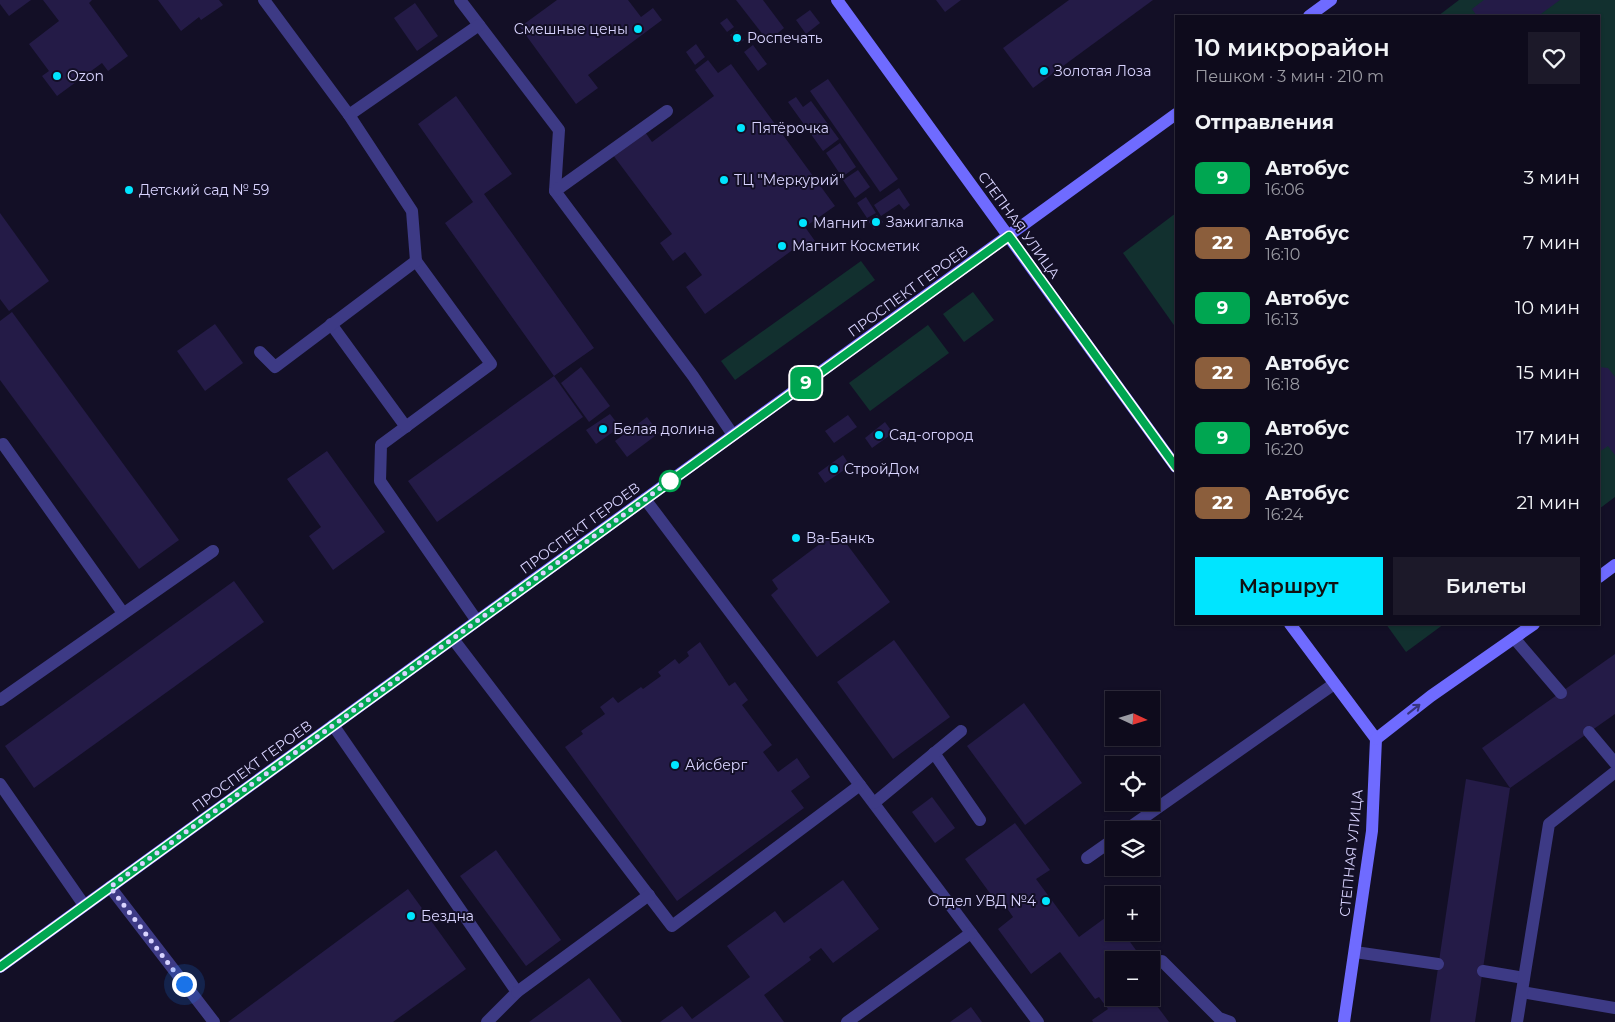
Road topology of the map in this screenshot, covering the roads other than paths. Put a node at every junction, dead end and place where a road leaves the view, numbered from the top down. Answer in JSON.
{"nodes":[{"id":1,"x":264,"y":0,"type":"edge"},
{"id":2,"x":460,"y":0,"type":"edge"},
{"id":3,"x":837,"y":0,"type":"edge"},
{"id":4,"x":1331,"y":0,"type":"edge"},
{"id":5,"x":1310,"y":15,"type":"edge"},
{"id":6,"x":479,"y":25,"type":"junction"},
{"id":7,"x":667,"y":111,"type":"dead end"},
{"id":8,"x":349,"y":115,"type":"junction"},
{"id":9,"x":1175,"y":115,"type":"edge"},
{"id":10,"x":555,"y":191,"type":"junction"},
{"id":11,"x":1009,"y":236,"type":"junction"},
{"id":12,"x":416,"y":261,"type":"junction"},
{"id":13,"x":332,"y":324,"type":"junction"},
{"id":14,"x":260,"y":352,"type":"dead end"},
{"id":15,"x":406,"y":427,"type":"junction"},
{"id":16,"x":733,"y":435,"type":"junction"},
{"id":17,"x":1,"y":443,"type":"edge"},
{"id":18,"x":1175,"y":466,"type":"edge"},
{"id":19,"x":645,"y":499,"type":"junction"},
{"id":20,"x":213,"y":551,"type":"dead end"},
{"id":21,"x":1615,"y":565,"type":"edge"},
{"id":22,"x":1600,"y":576,"type":"edge"},
{"id":23,"x":123,"y":613,"type":"junction"},
{"id":24,"x":477,"y":621,"type":"junction"},
{"id":25,"x":1291,"y":625,"type":"edge"},
{"id":26,"x":1533,"y":625,"type":"edge"},
{"id":27,"x":1514,"y":638,"type":"junction"},
{"id":28,"x":452,"y":639,"type":"junction"},
{"id":29,"x":1334,"y":684,"type":"junction"},
{"id":30,"x":1561,"y":693,"type":"dead end"},
{"id":31,"x":0,"y":700,"type":"edge"},
{"id":32,"x":333,"y":725,"type":"junction"},
{"id":33,"x":961,"y":731,"type":"dead end"},
{"id":34,"x":1589,"y":732,"type":"dead end"},
{"id":35,"x":1376,"y":739,"type":"junction"},
{"id":36,"x":934,"y":753,"type":"junction"},
{"id":37,"x":1615,"y":763,"type":"edge"},
{"id":38,"x":1615,"y":772,"type":"edge"},
{"id":39,"x":0,"y":784,"type":"edge"},
{"id":40,"x":860,"y":785,"type":"junction"},
{"id":41,"x":874,"y":803,"type":"junction"},
{"id":42,"x":980,"y":820,"type":"dead end"},
{"id":43,"x":1139,"y":821,"type":"edge"},
{"id":44,"x":1105,"y":845,"type":"edge"},
{"id":45,"x":1087,"y":858,"type":"dead end"},
{"id":46,"x":110,"y":887,"type":"junction"},
{"id":47,"x":648,"y":895,"type":"junction"},
{"id":48,"x":84,"y":906,"type":"junction"},
{"id":49,"x":971,"y":933,"type":"junction"},
{"id":50,"x":1355,"y":952,"type":"junction"},
{"id":51,"x":1162,"y":961,"type":"dead end"},
{"id":52,"x":1438,"y":964,"type":"dead end"},
{"id":53,"x":0,"y":967,"type":"edge"},
{"id":54,"x":1483,"y":971,"type":"dead end"},
{"id":55,"x":1524,"y":978,"type":"junction"},
{"id":56,"x":517,"y":992,"type":"junction"},
{"id":57,"x":1522,"y":992,"type":"junction"},
{"id":58,"x":1615,"y":1008,"type":"edge"},
{"id":59,"x":214,"y":1022,"type":"edge"},
{"id":60,"x":487,"y":1022,"type":"edge"},
{"id":61,"x":847,"y":1022,"type":"edge"},
{"id":62,"x":1038,"y":1022,"type":"edge"},
{"id":63,"x":1230,"y":1022,"type":"edge"},
{"id":64,"x":1344,"y":1022,"type":"edge"},
{"id":65,"x":1517,"y":1022,"type":"edge"}],
"edges":[{"from":1,"to":8,"type":"lane"},
{"from":2,"to":6,"type":"lane"},
{"from":3,"to":11,"type":"street","name":"СТЕПНАЯ УЛИЦА"},
{"from":4,"to":5,"type":"street"},
{"from":6,"to":8,"type":"lane"},
{"from":6,"to":10,"type":"lane"},
{"from":7,"to":10,"type":"lane"},
{"from":8,"to":12,"type":"lane"},
{"from":9,"to":11,"type":"street","name":"ПРОСПЕКТ ГЕРОЕВ"},
{"from":10,"to":16,"type":"lane"},
{"from":11,"to":16,"type":"street","name":"ПРОСПЕКТ ГЕРОЕВ"},
{"from":11,"to":18,"type":"street","name":"СТЕПНАЯ УЛИЦА"},
{"from":12,"to":13,"type":"lane"},
{"from":12,"to":15,"type":"lane"},
{"from":13,"to":14,"type":"lane"},
{"from":13,"to":15,"type":"lane"},
{"from":15,"to":24,"type":"lane"},
{"from":16,"to":19,"type":"street","name":"ПРОСПЕКТ ГЕРОЕВ"},
{"from":17,"to":23,"type":"lane"},
{"from":19,"to":24,"type":"street","name":"ПРОСПЕКТ ГЕРОЕВ"},
{"from":19,"to":40,"type":"lane"},
{"from":20,"to":23,"type":"lane"},
{"from":21,"to":22,"type":"street"},
{"from":23,"to":31,"type":"lane"},
{"from":24,"to":28,"type":"street","name":"ПРОСПЕКТ ГЕРОЕВ"},
{"from":25,"to":29,"type":"street"},
{"from":26,"to":27,"type":"street"},
{"from":27,"to":30,"type":"lane"},
{"from":35,"to":27,"type":"street","one_way":true},
{"from":28,"to":32,"type":"street","name":"ПРОСПЕКТ ГЕРОЕВ"},
{"from":28,"to":47,"type":"lane"},
{"from":29,"to":35,"type":"street"},
{"from":29,"to":43,"type":"lane"},
{"from":32,"to":46,"type":"street","name":"ПРОСПЕКТ ГЕРОЕВ"},
{"from":32,"to":56,"type":"lane"},
{"from":33,"to":36,"type":"lane"},
{"from":34,"to":37,"type":"lane"},
{"from":35,"to":50,"type":"street","name":"СТЕПНАЯ УЛИЦА"},
{"from":36,"to":41,"type":"lane"},
{"from":36,"to":42,"type":"lane"},
{"from":38,"to":55,"type":"lane"},
{"from":39,"to":48,"type":"lane"},
{"from":40,"to":41,"type":"lane"},
{"from":40,"to":47,"type":"lane"},
{"from":41,"to":49,"type":"lane"},
{"from":44,"to":45,"type":"lane"},
{"from":46,"to":48,"type":"street","name":"ПРОСПЕКТ ГЕРОЕВ"},
{"from":46,"to":59,"type":"lane"},
{"from":47,"to":56,"type":"lane"},
{"from":48,"to":53,"type":"street","name":"ПРОСПЕКТ ГЕРОЕВ"},
{"from":49,"to":61,"type":"lane"},
{"from":49,"to":62,"type":"lane"},
{"from":50,"to":52,"type":"lane"},
{"from":50,"to":64,"type":"street","name":"СТЕПНАЯ УЛИЦА"},
{"from":51,"to":63,"type":"lane"},
{"from":54,"to":55,"type":"lane"},
{"from":55,"to":57,"type":"lane"},
{"from":56,"to":60,"type":"lane"},
{"from":57,"to":58,"type":"lane"},
{"from":57,"to":65,"type":"lane"}]}
